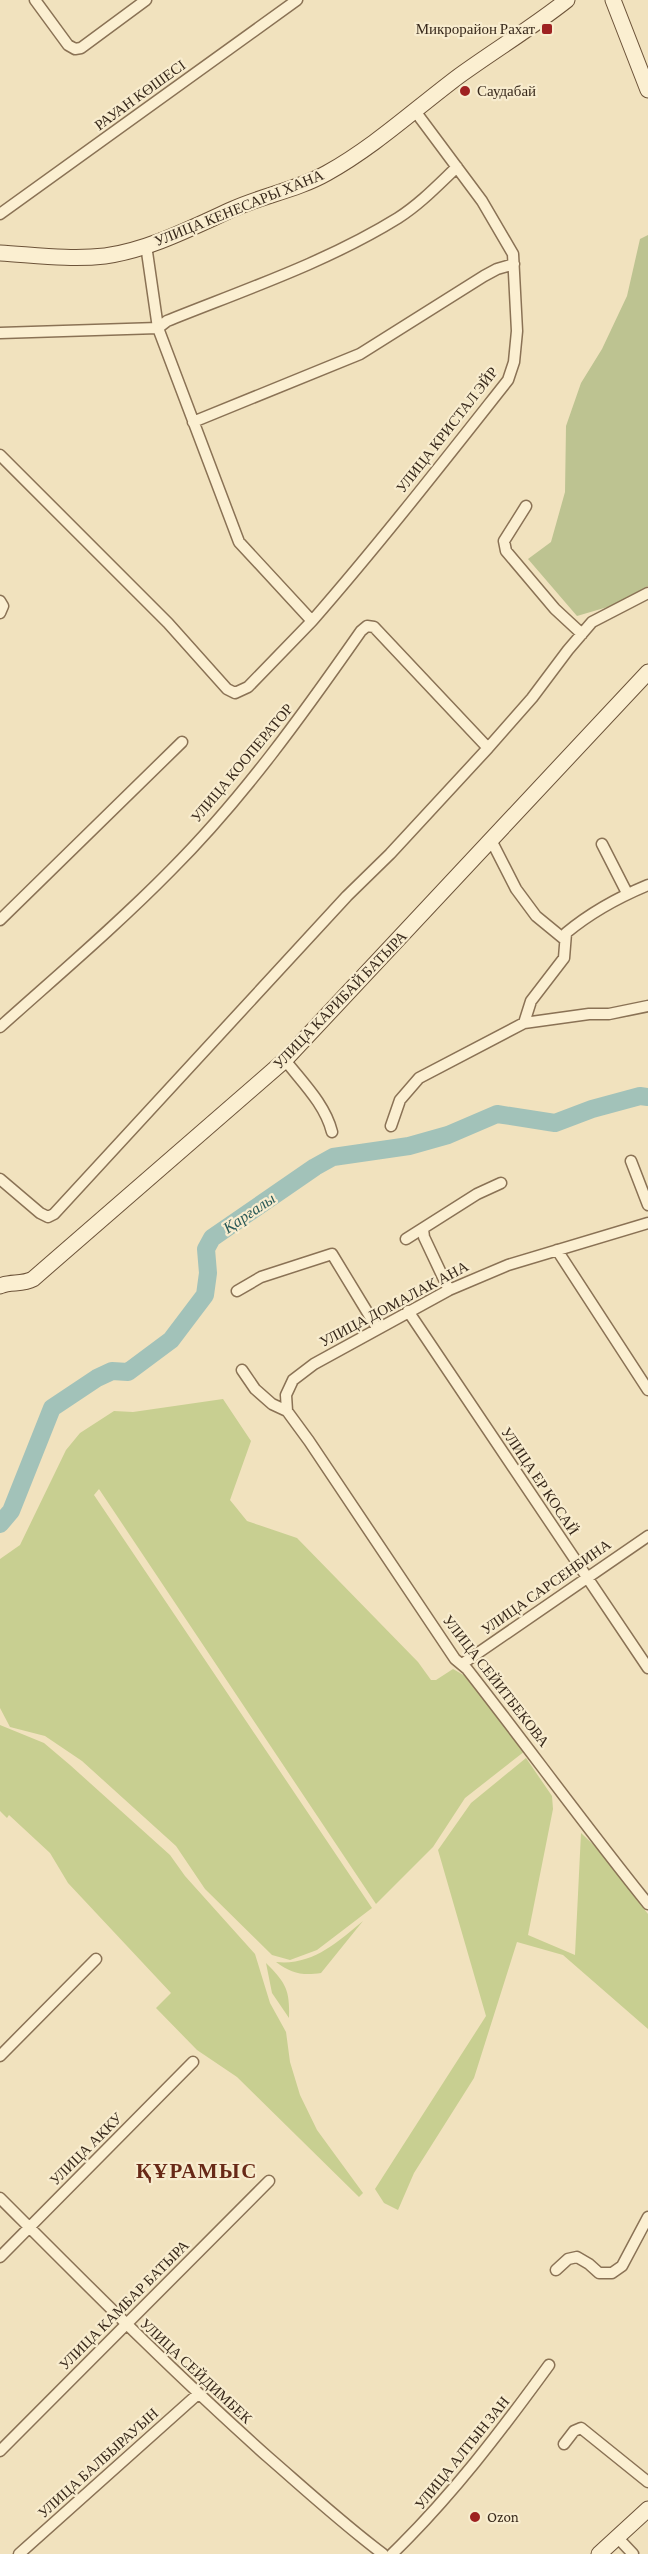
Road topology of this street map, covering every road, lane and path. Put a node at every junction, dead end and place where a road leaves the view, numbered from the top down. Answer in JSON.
{"nodes":[{"id":1,"x":35,"y":0,"type":"edge"},
{"id":2,"x":146,"y":0,"type":"edge"},
{"id":3,"x":297,"y":0,"type":"edge"},
{"id":4,"x":567,"y":0,"type":"edge"},
{"id":5,"x":613,"y":0,"type":"edge"},
{"id":6,"x":645,"y":72,"type":"edge"},
{"id":7,"x":648,"y":90,"type":"edge"},
{"id":8,"x":415,"y":111,"type":"junction"},
{"id":9,"x":457,"y":167,"type":"junction"},
{"id":10,"x":0,"y":214,"type":"edge"},
{"id":11,"x":146,"y":245,"type":"junction"},
{"id":12,"x":0,"y":253,"type":"edge"},
{"id":13,"x":514,"y":264,"type":"junction"},
{"id":14,"x":158,"y":328,"type":"junction"},
{"id":15,"x":0,"y":333,"type":"edge"},
{"id":16,"x":193,"y":422,"type":"junction"},
{"id":17,"x":0,"y":455,"type":"edge"},
{"id":18,"x":526,"y":506,"type":"dead end"},
{"id":19,"x":648,"y":593,"type":"edge"},
{"id":20,"x":0,"y":601,"type":"edge"},
{"id":21,"x":0,"y":613,"type":"edge"},
{"id":22,"x":312,"y":621,"type":"junction"},
{"id":23,"x":582,"y":634,"type":"junction"},
{"id":24,"x":648,"y":672,"type":"edge"},
{"id":25,"x":183,"y":742,"type":"dead end"},
{"id":26,"x":488,"y":748,"type":"junction"},
{"id":27,"x":491,"y":840,"type":"junction"},
{"id":28,"x":602,"y":844,"type":"dead end"},
{"id":29,"x":648,"y":885,"type":"edge"},
{"id":30,"x":627,"y":893,"type":"junction"},
{"id":31,"x":0,"y":920,"type":"edge"},
{"id":32,"x":564,"y":939,"type":"junction"},
{"id":33,"x":648,"y":1006,"type":"edge"},
{"id":34,"x":524,"y":1023,"type":"junction"},
{"id":35,"x":0,"y":1027,"type":"edge"},
{"id":36,"x":285,"y":1060,"type":"junction"},
{"id":37,"x":391,"y":1126,"type":"dead end"},
{"id":38,"x":332,"y":1132,"type":"dead end"},
{"id":39,"x":631,"y":1161,"type":"dead end"},
{"id":40,"x":0,"y":1179,"type":"edge"},
{"id":41,"x":501,"y":1183,"type":"dead end"},
{"id":42,"x":648,"y":1205,"type":"edge"},
{"id":43,"x":648,"y":1223,"type":"edge"},
{"id":44,"x":423,"y":1229,"type":"junction"},
{"id":45,"x":406,"y":1239,"type":"dead end"},
{"id":46,"x":557,"y":1250,"type":"junction"},
{"id":47,"x":0,"y":1286,"type":"edge"},
{"id":48,"x":449,"y":1290,"type":"junction"},
{"id":49,"x":237,"y":1291,"type":"dead end"},
{"id":50,"x":408,"y":1311,"type":"junction"},
{"id":51,"x":377,"y":1328,"type":"junction"},
{"id":52,"x":242,"y":1370,"type":"dead end"},
{"id":53,"x":648,"y":1390,"type":"edge"},
{"id":54,"x":287,"y":1411,"type":"junction"},
{"id":55,"x":648,"y":1536,"type":"edge"},
{"id":56,"x":587,"y":1577,"type":"junction"},
{"id":57,"x":462,"y":1664,"type":"junction"},
{"id":58,"x":648,"y":1668,"type":"edge"},
{"id":59,"x":648,"y":1904,"type":"edge"},
{"id":60,"x":96,"y":1959,"type":"dead end"},
{"id":61,"x":0,"y":2056,"type":"edge"},
{"id":62,"x":193,"y":2062,"type":"dead end"},
{"id":63,"x":269,"y":2181,"type":"dead end"},
{"id":64,"x":0,"y":2198,"type":"edge"},
{"id":65,"x":648,"y":2217,"type":"edge"},
{"id":66,"x":29,"y":2227,"type":"junction"},
{"id":67,"x":0,"y":2257,"type":"edge"},
{"id":68,"x":556,"y":2270,"type":"dead end"},
{"id":69,"x":125,"y":2325,"type":"junction"},
{"id":70,"x":549,"y":2365,"type":"dead end"},
{"id":71,"x":198,"y":2394,"type":"junction"},
{"id":72,"x":564,"y":2444,"type":"dead end"},
{"id":73,"x":0,"y":2451,"type":"edge"},
{"id":74,"x":648,"y":2482,"type":"edge"},
{"id":75,"x":648,"y":2510,"type":"edge"},
{"id":76,"x":618,"y":2538,"type":"junction"},
{"id":77,"x":19,"y":2554,"type":"edge"},
{"id":78,"x":383,"y":2554,"type":"edge"},
{"id":79,"x":392,"y":2554,"type":"edge"},
{"id":80,"x":599,"y":2554,"type":"edge"},
{"id":81,"x":633,"y":2554,"type":"edge"}],
"edges":[{"from":1,"to":2,"type":"street"},
{"from":3,"to":10,"type":"street","name":"РАУАН КӨШЕСІ"},
{"from":4,"to":8,"type":"street","name":"УЛИЦА КЕНЕСАРЫ ХАНА"},
{"from":5,"to":6,"type":"street"},
{"from":6,"to":7,"type":"street"},
{"from":8,"to":9,"type":"street","name":"УЛИЦА КРИСТАЛ ЭЙР"},
{"from":8,"to":11,"type":"street","name":"УЛИЦА КЕНЕСАРЫ ХАНА"},
{"from":9,"to":13,"type":"street","name":"УЛИЦА КРИСТАЛ ЭЙР"},
{"from":9,"to":14,"type":"street"},
{"from":11,"to":12,"type":"street","name":"УЛИЦА КЕНЕСАРЫ ХАНА"},
{"from":11,"to":14,"type":"street"},
{"from":13,"to":16,"type":"street"},
{"from":13,"to":22,"type":"street","name":"УЛИЦА КРИСТАЛ ЭЙР"},
{"from":14,"to":15,"type":"street"},
{"from":14,"to":16,"type":"street"},
{"from":16,"to":22,"type":"street"},
{"from":17,"to":22,"type":"street","name":"УЛИЦА КРИСТАЛ ЭЙР"},
{"from":18,"to":23,"type":"street"},
{"from":19,"to":23,"type":"street"},
{"from":20,"to":21,"type":"street"},
{"from":23,"to":26,"type":"street"},
{"from":24,"to":27,"type":"street","name":"УЛИЦА КАРИБАЙ БАТЫРА"},
{"from":25,"to":31,"type":"street"},
{"from":26,"to":35,"type":"street","name":"УЛИЦА КООПЕРАТОР"},
{"from":26,"to":40,"type":"street"},
{"from":27,"to":32,"type":"street"},
{"from":27,"to":36,"type":"street","name":"УЛИЦА КАРИБАЙ БАТЫРА"},
{"from":28,"to":30,"type":"street"},
{"from":29,"to":30,"type":"street"},
{"from":30,"to":32,"type":"street"},
{"from":32,"to":34,"type":"street"},
{"from":33,"to":34,"type":"street"},
{"from":34,"to":37,"type":"street"},
{"from":36,"to":38,"type":"street"},
{"from":36,"to":47,"type":"street","name":"УЛИЦА КАРИБАЙ БАТЫРА"},
{"from":39,"to":42,"type":"street"},
{"from":41,"to":44,"type":"street"},
{"from":43,"to":46,"type":"street","name":"УЛИЦА ДОМАЛАК АНА"},
{"from":44,"to":45,"type":"street"},
{"from":44,"to":48,"type":"street"},
{"from":46,"to":48,"type":"street","name":"УЛИЦА ДОМАЛАК АНА"},
{"from":46,"to":53,"type":"street"},
{"from":48,"to":50,"type":"street","name":"УЛИЦА ДОМАЛАК АНА"},
{"from":49,"to":51,"type":"street"},
{"from":50,"to":51,"type":"street","name":"УЛИЦА ДОМАЛАК АНА"},
{"from":50,"to":56,"type":"street","name":"УЛИЦА ЕР КОСАЙ"},
{"from":51,"to":54,"type":"street","name":"УЛИЦА ДОМАЛАК АНА"},
{"from":52,"to":54,"type":"street"},
{"from":54,"to":57,"type":"street","name":"УЛИЦА СЕЙИТБЕКОВА"},
{"from":55,"to":56,"type":"street","name":"УЛИЦА САРСЕНБИНА"},
{"from":56,"to":57,"type":"street","name":"УЛИЦА САРСЕНБИНА"},
{"from":56,"to":58,"type":"street","name":"УЛИЦА ЕР КОСАЙ"},
{"from":57,"to":59,"type":"street","name":"УЛИЦА СЕЙИТБЕКОВА"},
{"from":60,"to":61,"type":"street"},
{"from":62,"to":66,"type":"street","name":"УЛИЦА АККУ"},
{"from":63,"to":69,"type":"street","name":"УЛИЦА КАМБАР БАТЫРА"},
{"from":64,"to":66,"type":"street","name":"УЛИЦА СЕЙДИМБЕК"},
{"from":65,"to":68,"type":"street"},
{"from":66,"to":67,"type":"street","name":"УЛИЦА АККУ"},
{"from":66,"to":69,"type":"street","name":"УЛИЦА СЕЙДИМБЕК"},
{"from":69,"to":71,"type":"street","name":"УЛИЦА СЕЙДИМБЕК"},
{"from":69,"to":73,"type":"street","name":"УЛИЦА КАМБАР БАТЫРА"},
{"from":70,"to":79,"type":"street","name":"УЛИЦА АЛТЫН ЗАН"},
{"from":71,"to":77,"type":"street","name":"УЛИЦА БАЛБЫРАУЫН"},
{"from":71,"to":78,"type":"street","name":"УЛИЦА СЕЙДИМБЕК"},
{"from":72,"to":74,"type":"street"},
{"from":75,"to":76,"type":"street"},
{"from":76,"to":80,"type":"street"},
{"from":76,"to":81,"type":"street"}]}
